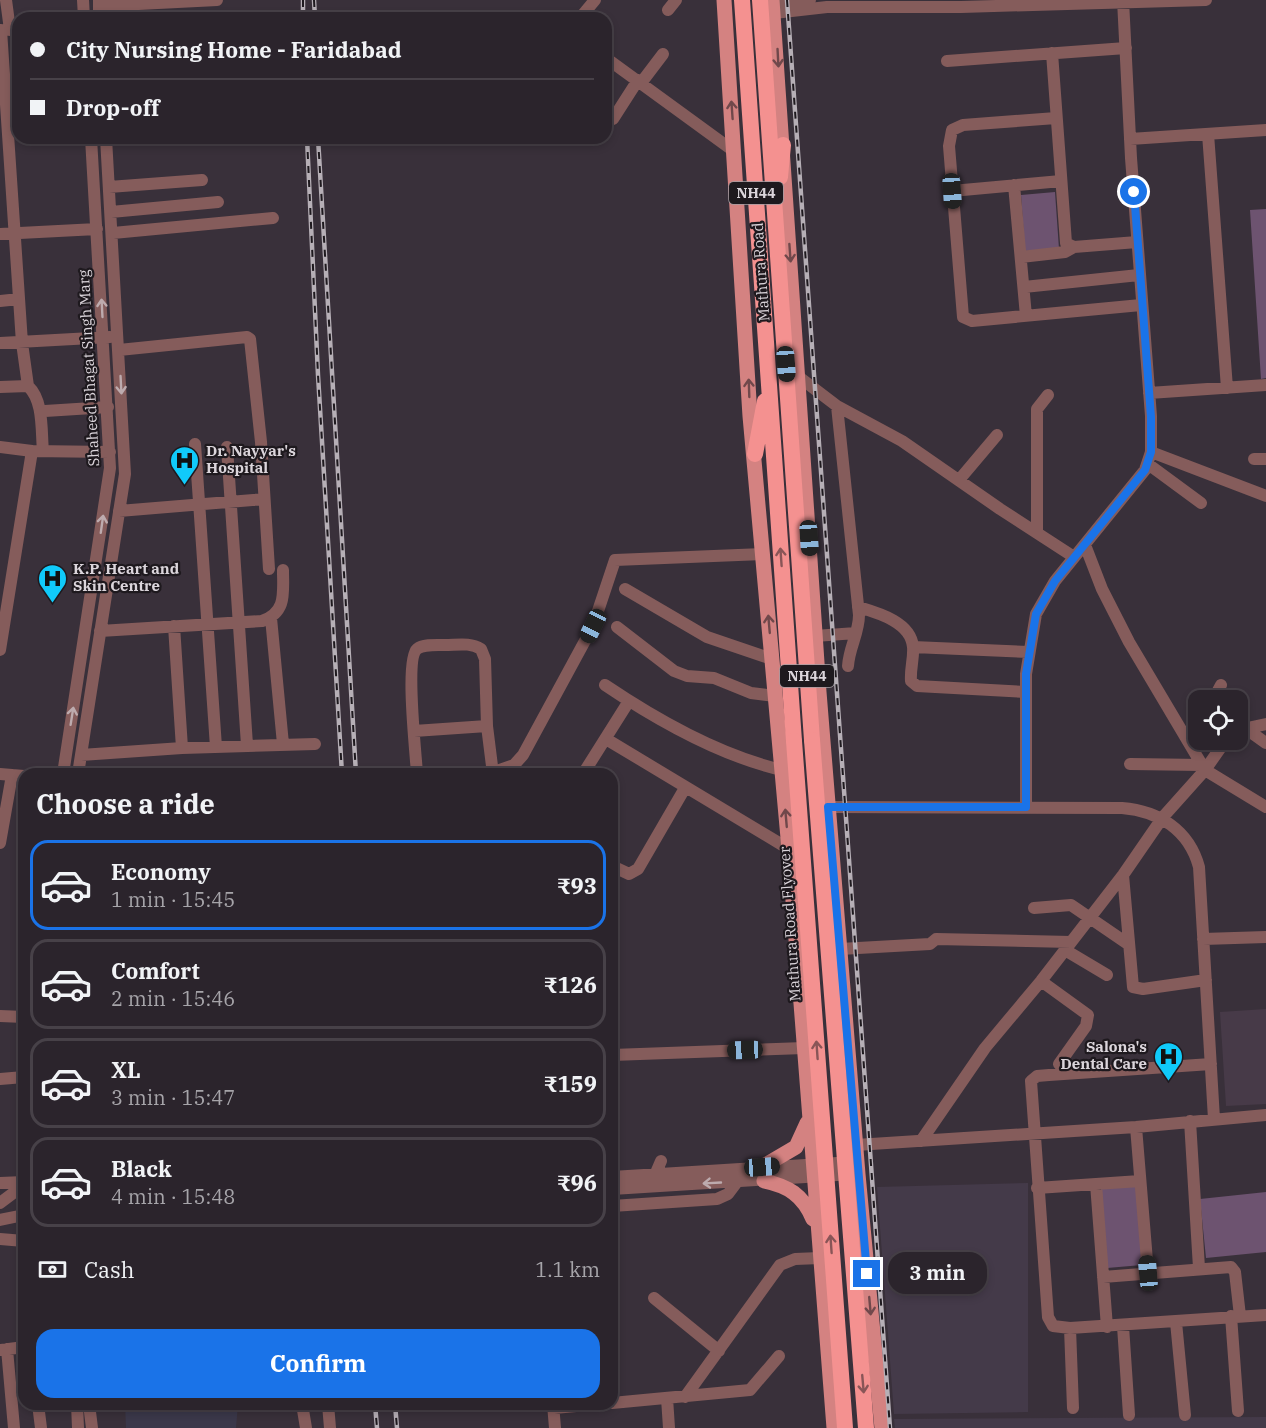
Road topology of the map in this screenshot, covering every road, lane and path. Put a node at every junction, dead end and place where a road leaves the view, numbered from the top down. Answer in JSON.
{"nodes":[{"id":1,"x":6,"y":0,"type":"edge"},
{"id":2,"x":218,"y":0,"type":"edge"},
{"id":3,"x":595,"y":0,"type":"edge"},
{"id":4,"x":724,"y":0,"type":"edge"},
{"id":5,"x":742,"y":0,"type":"edge"},
{"id":6,"x":760,"y":0,"type":"edge"},
{"id":7,"x":810,"y":0,"type":"edge"},
{"id":8,"x":1206,"y":0,"type":"edge"},
{"id":9,"x":1123,"y":1,"type":"edge"},
{"id":10,"x":937,"y":3,"type":"edge"},
{"id":11,"x":773,"y":5,"type":"edge"},
{"id":12,"x":99,"y":8,"type":"edge"},
{"id":13,"x":585,"y":12,"type":"edge"},
{"id":14,"x":7,"y":30,"type":"edge"},
{"id":15,"x":1126,"y":48,"type":"junction"},
{"id":16,"x":1052,"y":53,"type":"junction"},
{"id":17,"x":663,"y":54,"type":"dead end"},
{"id":18,"x":947,"y":60,"type":"dead end"},
{"id":19,"x":612,"y":62,"type":"edge"},
{"id":20,"x":2,"y":74,"type":"edge"},
{"id":21,"x":639,"y":82,"type":"junction"},
{"id":22,"x":1056,"y":118,"type":"junction"},
{"id":23,"x":612,"y":119,"type":"edge"},
{"id":24,"x":1266,"y":130,"type":"edge"},
{"id":25,"x":1208,"y":134,"type":"junction"},
{"id":26,"x":8,"y":137,"type":"edge"},
{"id":27,"x":1130,"y":139,"type":"junction"},
{"id":28,"x":91,"y":144,"type":"edge"},
{"id":29,"x":106,"y":144,"type":"edge"},
{"id":30,"x":783,"y":146,"type":"junction"},
{"id":31,"x":735,"y":152,"type":"junction"},
{"id":32,"x":202,"y":180,"type":"dead end"},
{"id":33,"x":1061,"y":181,"type":"junction"},
{"id":34,"x":1014,"y":185,"type":"junction"},
{"id":35,"x":109,"y":187,"type":"junction"},
{"id":36,"x":952,"y":191,"type":"junction"},
{"id":37,"x":218,"y":202,"type":"dead end"},
{"id":38,"x":111,"y":212,"type":"junction"},
{"id":39,"x":273,"y":218,"type":"dead end"},
{"id":40,"x":97,"y":229,"type":"junction"},
{"id":41,"x":776,"y":230,"type":"junction"},
{"id":42,"x":16,"y":233,"type":"junction"},
{"id":43,"x":113,"y":233,"type":"junction"},
{"id":44,"x":0,"y":234,"type":"edge"},
{"id":45,"x":1137,"y":242,"type":"junction"},
{"id":46,"x":1074,"y":247,"type":"junction"},
{"id":47,"x":1021,"y":257,"type":"junction"},
{"id":48,"x":1139,"y":275,"type":"junction"},
{"id":49,"x":1024,"y":287,"type":"junction"},
{"id":50,"x":19,"y":299,"type":"junction"},
{"id":51,"x":0,"y":300,"type":"edge"},
{"id":52,"x":1141,"y":305,"type":"junction"},
{"id":53,"x":1026,"y":316,"type":"junction"},
{"id":54,"x":118,"y":337,"type":"junction"},
{"id":55,"x":104,"y":338,"type":"junction"},
{"id":56,"x":22,"y":343,"type":"junction"},
{"id":57,"x":0,"y":344,"type":"edge"},
{"id":58,"x":119,"y":350,"type":"junction"},
{"id":59,"x":799,"y":377,"type":"junction"},
{"id":60,"x":1266,"y":385,"type":"edge"},
{"id":61,"x":28,"y":386,"type":"junction"},
{"id":62,"x":769,"y":386,"type":"junction"},
{"id":63,"x":0,"y":387,"type":"edge"},
{"id":64,"x":1227,"y":388,"type":"junction"},
{"id":65,"x":1149,"y":393,"type":"junction"},
{"id":66,"x":1048,"y":395,"type":"dead end"},
{"id":67,"x":837,"y":406,"type":"junction"},
{"id":68,"x":108,"y":407,"type":"junction"},
{"id":69,"x":45,"y":411,"type":"dead end"},
{"id":70,"x":771,"y":417,"type":"joint"},
{"id":71,"x":997,"y":435,"type":"dead end"},
{"id":72,"x":195,"y":444,"type":"dead end"},
{"id":73,"x":0,"y":447,"type":"edge"},
{"id":74,"x":227,"y":447,"type":"dead end"},
{"id":75,"x":38,"y":451,"type":"junction"},
{"id":76,"x":110,"y":452,"type":"junction"},
{"id":77,"x":755,"y":454,"type":"junction"},
{"id":78,"x":1149,"y":458,"type":"junction"},
{"id":79,"x":959,"y":480,"type":"junction"},
{"id":80,"x":1266,"y":496,"type":"edge"},
{"id":81,"x":264,"y":500,"type":"junction"},
{"id":82,"x":231,"y":502,"type":"junction"},
{"id":83,"x":1202,"y":503,"type":"dead end"},
{"id":84,"x":199,"y":504,"type":"junction"},
{"id":85,"x":119,"y":511,"type":"junction"},
{"id":86,"x":1037,"y":533,"type":"junction"},
{"id":87,"x":1085,"y":545,"type":"junction"},
{"id":88,"x":763,"y":554,"type":"junction"},
{"id":89,"x":1074,"y":557,"type":"junction"},
{"id":90,"x":269,"y":569,"type":"dead end"},
{"id":91,"x":283,"y":570,"type":"dead end"},
{"id":92,"x":625,"y":589,"type":"dead end"},
{"id":93,"x":858,"y":607,"type":"junction"},
{"id":94,"x":803,"y":612,"type":"junction"},
{"id":95,"x":271,"y":618,"type":"junction"},
{"id":96,"x":238,"y":624,"type":"junction"},
{"id":97,"x":206,"y":625,"type":"junction"},
{"id":98,"x":174,"y":626,"type":"junction"},
{"id":99,"x":617,"y":627,"type":"dead end"},
{"id":100,"x":100,"y":631,"type":"junction"},
{"id":101,"x":856,"y":633,"type":"junction"},
{"id":102,"x":815,"y":636,"type":"junction"},
{"id":103,"x":913,"y":647,"type":"junction"},
{"id":104,"x":0,"y":650,"type":"edge"},
{"id":105,"x":1028,"y":652,"type":"junction"},
{"id":106,"x":772,"y":659,"type":"junction"},
{"id":107,"x":848,"y":666,"type":"dead end"},
{"id":108,"x":605,"y":685,"type":"dead end"},
{"id":109,"x":1221,"y":685,"type":"dead end"},
{"id":110,"x":1218,"y":690,"type":"edge"},
{"id":111,"x":819,"y":692,"type":"junction"},
{"id":112,"x":1026,"y":692,"type":"junction"},
{"id":113,"x":775,"y":696,"type":"junction"},
{"id":114,"x":629,"y":701,"type":"junction"},
{"id":115,"x":1266,"y":724,"type":"edge"},
{"id":116,"x":487,"y":726,"type":"junction"},
{"id":117,"x":1248,"y":728,"type":"edge"},
{"id":118,"x":414,"y":731,"type":"junction"},
{"id":119,"x":1248,"y":733,"type":"edge"},
{"id":120,"x":606,"y":739,"type":"junction"},
{"id":121,"x":1188,"y":741,"type":"edge"},
{"id":122,"x":1266,"y":743,"type":"edge"},
{"id":123,"x":283,"y":744,"type":"junction"},
{"id":124,"x":315,"y":744,"type":"dead end"},
{"id":125,"x":247,"y":745,"type":"junction"},
{"id":126,"x":216,"y":747,"type":"junction"},
{"id":127,"x":182,"y":748,"type":"junction"},
{"id":128,"x":1193,"y":750,"type":"edge"},
{"id":129,"x":1217,"y":750,"type":"edge"},
{"id":130,"x":81,"y":755,"type":"junction"},
{"id":131,"x":1130,"y":764,"type":"dead end"},
{"id":132,"x":1203,"y":767,"type":"junction"},
{"id":133,"x":64,"y":768,"type":"edge"},
{"id":134,"x":79,"y":768,"type":"edge"},
{"id":135,"x":417,"y":768,"type":"edge"},
{"id":136,"x":492,"y":768,"type":"edge"},
{"id":137,"x":507,"y":768,"type":"edge"},
{"id":138,"x":587,"y":768,"type":"edge"},
{"id":139,"x":782,"y":770,"type":"junction"},
{"id":140,"x":12,"y":775,"type":"edge"},
{"id":141,"x":685,"y":788,"type":"junction"},
{"id":142,"x":828,"y":807,"type":"junction"},
{"id":143,"x":1026,"y":807,"type":"junction"},
{"id":144,"x":1266,"y":807,"type":"edge"},
{"id":145,"x":1162,"y":817,"type":"junction"},
{"id":146,"x":0,"y":843,"type":"edge"},
{"id":147,"x":789,"y":849,"type":"junction"},
{"id":148,"x":618,"y":869,"type":"edge"},
{"id":149,"x":1123,"y":875,"type":"junction"},
{"id":150,"x":1034,"y":908,"type":"dead end"},
{"id":151,"x":1089,"y":917,"type":"junction"},
{"id":152,"x":1266,"y":937,"type":"edge"},
{"id":153,"x":1203,"y":939,"type":"junction"},
{"id":154,"x":1128,"y":944,"type":"junction"},
{"id":155,"x":1068,"y":946,"type":"junction"},
{"id":156,"x":840,"y":949,"type":"junction"},
{"id":157,"x":1107,"y":975,"type":"dead end"},
{"id":158,"x":1206,"y":980,"type":"junction"},
{"id":159,"x":1041,"y":981,"type":"junction"},
{"id":160,"x":0,"y":1016,"type":"edge"},
{"id":161,"x":18,"y":1017,"type":"edge"},
{"id":162,"x":804,"y":1048,"type":"junction"},
{"id":163,"x":618,"y":1055,"type":"edge"},
{"id":164,"x":1059,"y":1064,"type":"dead end"},
{"id":165,"x":1211,"y":1064,"type":"junction"},
{"id":166,"x":18,"y":1078,"type":"edge"},
{"id":167,"x":0,"y":1079,"type":"edge"},
{"id":168,"x":852,"y":1103,"type":"junction"},
{"id":169,"x":808,"y":1111,"type":"junction"},
{"id":170,"x":1266,"y":1114,"type":"edge"},
{"id":171,"x":1214,"y":1119,"type":"junction"},
{"id":172,"x":1190,"y":1121,"type":"junction"},
{"id":173,"x":1136,"y":1127,"type":"junction"},
{"id":174,"x":1033,"y":1133,"type":"junction"},
{"id":175,"x":921,"y":1141,"type":"junction"},
{"id":176,"x":856,"y":1145,"type":"junction"},
{"id":177,"x":661,"y":1161,"type":"dead end"},
{"id":178,"x":858,"y":1168,"type":"junction"},
{"id":179,"x":812,"y":1171,"type":"junction"},
{"id":180,"x":655,"y":1174,"type":"junction"},
{"id":181,"x":763,"y":1174,"type":"junction"},
{"id":182,"x":618,"y":1177,"type":"edge"},
{"id":183,"x":1140,"y":1181,"type":"junction"},
{"id":184,"x":737,"y":1182,"type":"junction"},
{"id":185,"x":0,"y":1183,"type":"edge"},
{"id":186,"x":18,"y":1183,"type":"edge"},
{"id":187,"x":1096,"y":1185,"type":"junction"},
{"id":188,"x":18,"y":1188,"type":"edge"},
{"id":189,"x":1037,"y":1188,"type":"junction"},
{"id":190,"x":618,"y":1189,"type":"edge"},
{"id":191,"x":0,"y":1203,"type":"edge"},
{"id":192,"x":618,"y":1206,"type":"edge"},
{"id":193,"x":861,"y":1208,"type":"junction"},
{"id":194,"x":816,"y":1211,"type":"junction"},
{"id":195,"x":18,"y":1216,"type":"edge"},
{"id":196,"x":0,"y":1220,"type":"edge"},
{"id":197,"x":817,"y":1227,"type":"junction"},
{"id":198,"x":0,"y":1239,"type":"edge"},
{"id":199,"x":18,"y":1241,"type":"edge"},
{"id":200,"x":820,"y":1258,"type":"junction"},
{"id":201,"x":1199,"y":1268,"type":"junction"},
{"id":202,"x":1148,"y":1273,"type":"junction"},
{"id":203,"x":1103,"y":1277,"type":"junction"},
{"id":204,"x":654,"y":1298,"type":"dead end"},
{"id":205,"x":1266,"y":1315,"type":"edge"},
{"id":206,"x":1235,"y":1316,"type":"junction"},
{"id":207,"x":1176,"y":1322,"type":"junction"},
{"id":208,"x":1123,"y":1326,"type":"junction"},
{"id":209,"x":1107,"y":1327,"type":"junction"},
{"id":210,"x":1070,"y":1328,"type":"junction"},
{"id":211,"x":18,"y":1348,"type":"edge"},
{"id":212,"x":3,"y":1350,"type":"edge"},
{"id":213,"x":719,"y":1351,"type":"junction"},
{"id":214,"x":779,"y":1356,"type":"dead end"},
{"id":215,"x":685,"y":1397,"type":"junction"},
{"id":216,"x":667,"y":1398,"type":"junction"},
{"id":217,"x":618,"y":1402,"type":"edge"},
{"id":218,"x":1073,"y":1408,"type":"dead end"},
{"id":219,"x":39,"y":1410,"type":"edge"},
{"id":220,"x":77,"y":1410,"type":"edge"},
{"id":221,"x":90,"y":1410,"type":"edge"},
{"id":222,"x":303,"y":1410,"type":"edge"},
{"id":223,"x":328,"y":1410,"type":"edge"},
{"id":224,"x":554,"y":1410,"type":"edge"},
{"id":225,"x":1238,"y":1411,"type":"dead end"},
{"id":226,"x":1185,"y":1414,"type":"dead end"},
{"id":227,"x":1129,"y":1415,"type":"dead end"},
{"id":228,"x":14,"y":1428,"type":"edge"},
{"id":229,"x":41,"y":1428,"type":"edge"},
{"id":230,"x":78,"y":1428,"type":"edge"},
{"id":231,"x":92,"y":1428,"type":"edge"},
{"id":232,"x":306,"y":1428,"type":"edge"},
{"id":233,"x":330,"y":1428,"type":"edge"},
{"id":234,"x":555,"y":1428,"type":"edge"},
{"id":235,"x":669,"y":1428,"type":"edge"},
{"id":236,"x":834,"y":1428,"type":"edge"},
{"id":237,"x":845,"y":1428,"type":"edge"},
{"id":238,"x":866,"y":1428,"type":"edge"},
{"id":239,"x":882,"y":1428,"type":"edge"}],
"edges":[{"from":1,"to":14,"type":"street"},
{"from":2,"to":12,"type":"street"},
{"from":3,"to":13,"type":"street"},
{"from":31,"to":4,"type":"main road","one_way":true},
{"from":5,"to":62,"type":"highway","name":"Mathura Road","number":"NH44"},
{"from":6,"to":41,"type":"highway","name":"Mathura Road","number":"NH44"},
{"from":7,"to":11,"type":"street"},
{"from":8,"to":9,"type":"street"},
{"from":9,"to":10,"type":"street"},
{"from":9,"to":15,"type":"street"},
{"from":10,"to":11,"type":"street"},
{"from":11,"to":30,"type":"main road","one_way":true},
{"from":14,"to":20,"type":"street"},
{"from":15,"to":16,"type":"street"},
{"from":15,"to":27,"type":"street"},
{"from":16,"to":18,"type":"street"},
{"from":16,"to":22,"type":"street"},
{"from":17,"to":21,"type":"street"},
{"from":19,"to":21,"type":"street"},
{"from":20,"to":26,"type":"street"},
{"from":21,"to":23,"type":"street"},
{"from":21,"to":31,"type":"street"},
{"from":22,"to":33,"type":"street"},
{"from":22,"to":36,"type":"street"},
{"from":24,"to":25,"type":"street"},
{"from":25,"to":27,"type":"street"},
{"from":25,"to":64,"type":"street"},
{"from":26,"to":42,"type":"street"},
{"from":27,"to":45,"type":"street"},
{"from":28,"to":40,"type":"street","name":"Shaheed Bhagat Singh Marg"},
{"from":29,"to":35,"type":"street","name":"Shaheed Bhagat Singh Marg"},
{"from":30,"to":41,"type":"highway"},
{"from":30,"to":59,"type":"main road","one_way":true},
{"from":77,"to":31,"type":"main road","one_way":true},
{"from":32,"to":35,"type":"street"},
{"from":33,"to":34,"type":"street"},
{"from":33,"to":46,"type":"street"},
{"from":34,"to":36,"type":"street"},
{"from":34,"to":47,"type":"street"},
{"from":35,"to":38,"type":"street","name":"Shaheed Bhagat Singh Marg"},
{"from":36,"to":53,"type":"street"},
{"from":37,"to":38,"type":"street"},
{"from":38,"to":43,"type":"street","name":"Shaheed Bhagat Singh Marg"},
{"from":39,"to":43,"type":"street"},
{"from":40,"to":42,"type":"street"},
{"from":55,"to":40,"type":"street","name":"Shaheed Bhagat Singh Marg","one_way":true},
{"from":41,"to":94,"type":"highway","name":"Mathura Road","number":"NH44"},
{"from":42,"to":44,"type":"street"},
{"from":42,"to":50,"type":"street"},
{"from":43,"to":54,"type":"street","name":"Shaheed Bhagat Singh Marg"},
{"from":45,"to":46,"type":"street"},
{"from":45,"to":48,"type":"street"},
{"from":46,"to":47,"type":"street"},
{"from":47,"to":49,"type":"street"},
{"from":48,"to":49,"type":"street"},
{"from":48,"to":52,"type":"street"},
{"from":49,"to":53,"type":"street"},
{"from":50,"to":51,"type":"street"},
{"from":50,"to":56,"type":"street"},
{"from":52,"to":53,"type":"street"},
{"from":52,"to":65,"type":"street"},
{"from":54,"to":55,"type":"street"},
{"from":54,"to":58,"type":"street","name":"Shaheed Bhagat Singh Marg"},
{"from":55,"to":56,"type":"street"},
{"from":55,"to":68,"type":"street","name":"Shaheed Bhagat Singh Marg"},
{"from":56,"to":57,"type":"street"},
{"from":56,"to":61,"type":"street"},
{"from":58,"to":81,"type":"street"},
{"from":58,"to":85,"type":"street","name":"Shaheed Bhagat Singh Marg","one_way":true},
{"from":59,"to":67,"type":"street"},
{"from":59,"to":102,"type":"main road"},
{"from":60,"to":64,"type":"street"},
{"from":61,"to":63,"type":"street"},
{"from":61,"to":75,"type":"street"},
{"from":62,"to":70,"type":"highway","name":"Mathura Road","number":"NH44"},
{"from":62,"to":77,"type":"highway"},
{"from":64,"to":65,"type":"street"},
{"from":65,"to":78,"type":"street"},
{"from":66,"to":86,"type":"street"},
{"from":67,"to":79,"type":"street"},
{"from":67,"to":93,"type":"street"},
{"from":68,"to":69,"type":"street"},
{"from":68,"to":76,"type":"street","name":"Shaheed Bhagat Singh Marg"},
{"from":237,"to":70,"type":"highway","name":"Mathura Road Flyover","number":"NH44","one_way":true,"bridge":true},
{"from":71,"to":79,"type":"street"},
{"from":72,"to":84,"type":"street"},
{"from":73,"to":75,"type":"street"},
{"from":74,"to":82,"type":"street"},
{"from":75,"to":76,"type":"street"},
{"from":75,"to":104,"type":"street"},
{"from":133,"to":76,"type":"street","name":"Shaheed Bhagat Singh Marg","one_way":true},
{"from":77,"to":88,"type":"main road"},
{"from":78,"to":80,"type":"street"},
{"from":78,"to":83,"type":"street"},
{"from":78,"to":87,"type":"street"},
{"from":79,"to":86,"type":"street"},
{"from":81,"to":82,"type":"street"},
{"from":81,"to":90,"type":"street"},
{"from":82,"to":84,"type":"street"},
{"from":82,"to":96,"type":"street"},
{"from":84,"to":85,"type":"street"},
{"from":84,"to":97,"type":"street"},
{"from":85,"to":100,"type":"street","name":"Shaheed Bhagat Singh Marg"},
{"from":86,"to":89,"type":"street"},
{"from":87,"to":89,"type":"street"},
{"from":87,"to":121,"type":"street"},
{"from":106,"to":88,"type":"main road","one_way":true},
{"from":88,"to":137,"type":"street"},
{"from":89,"to":105,"type":"street"},
{"from":91,"to":95,"type":"street"},
{"from":92,"to":106,"type":"street"},
{"from":93,"to":101,"type":"street"},
{"from":93,"to":103,"type":"street"},
{"from":94,"to":111,"type":"highway"},
{"from":94,"to":238,"type":"highway","number":"NH44","one_way":true,"bridge":true},
{"from":95,"to":96,"type":"street"},
{"from":95,"to":123,"type":"street"},
{"from":96,"to":97,"type":"street"},
{"from":96,"to":125,"type":"street"},
{"from":97,"to":98,"type":"street"},
{"from":97,"to":126,"type":"street"},
{"from":98,"to":100,"type":"street"},
{"from":98,"to":127,"type":"street"},
{"from":99,"to":113,"type":"street"},
{"from":100,"to":130,"type":"street","name":"Shaheed Bhagat Singh Marg"},
{"from":101,"to":102,"type":"street"},
{"from":101,"to":107,"type":"street"},
{"from":102,"to":111,"type":"main road"},
{"from":103,"to":105,"type":"street"},
{"from":103,"to":112,"type":"street"},
{"from":105,"to":112,"type":"street"},
{"from":106,"to":113,"type":"main road"},
{"from":108,"to":114,"type":"street"},
{"from":109,"to":110,"type":"street"},
{"from":111,"to":142,"type":"main road"},
{"from":112,"to":143,"type":"street"},
{"from":113,"to":139,"type":"main road"},
{"from":114,"to":120,"type":"street"},
{"from":114,"to":139,"type":"street"},
{"from":115,"to":117,"type":"street"},
{"from":116,"to":118,"type":"street"},
{"from":116,"to":118,"type":"street"},
{"from":116,"to":136,"type":"street"},
{"from":118,"to":135,"type":"street"},
{"from":119,"to":122,"type":"street"},
{"from":120,"to":138,"type":"street"},
{"from":120,"to":141,"type":"street"},
{"from":123,"to":124,"type":"street"},
{"from":123,"to":125,"type":"street"},
{"from":125,"to":126,"type":"street"},
{"from":126,"to":127,"type":"street"},
{"from":127,"to":130,"type":"street"},
{"from":128,"to":132,"type":"street"},
{"from":129,"to":132,"type":"street"},
{"from":130,"to":134,"type":"street","name":"Shaheed Bhagat Singh Marg"},
{"from":131,"to":132,"type":"street"},
{"from":132,"to":144,"type":"street"},
{"from":132,"to":145,"type":"street"},
{"from":147,"to":139,"type":"main road","one_way":true},
{"from":140,"to":146,"type":"street"},
{"from":141,"to":147,"type":"street"},
{"from":141,"to":148,"type":"street"},
{"from":142,"to":143,"type":"street"},
{"from":142,"to":156,"type":"main road"},
{"from":143,"to":145,"type":"street"},
{"from":145,"to":149,"type":"street"},
{"from":145,"to":153,"type":"street"},
{"from":147,"to":162,"type":"main road"},
{"from":149,"to":151,"type":"street"},
{"from":149,"to":154,"type":"street"},
{"from":150,"to":151,"type":"street"},
{"from":151,"to":154,"type":"street"},
{"from":151,"to":155,"type":"street"},
{"from":152,"to":153,"type":"street"},
{"from":153,"to":158,"type":"street"},
{"from":154,"to":158,"type":"street"},
{"from":155,"to":156,"type":"street"},
{"from":155,"to":157,"type":"street"},
{"from":155,"to":159,"type":"street"},
{"from":156,"to":168,"type":"main road"},
{"from":158,"to":165,"type":"street"},
{"from":159,"to":164,"type":"street"},
{"from":159,"to":175,"type":"street"},
{"from":160,"to":161,"type":"street"},
{"from":162,"to":163,"type":"street"},
{"from":162,"to":169,"type":"main road"},
{"from":165,"to":171,"type":"street"},
{"from":165,"to":174,"type":"street"},
{"from":166,"to":167,"type":"street"},
{"from":168,"to":169,"type":"main road"},
{"from":168,"to":176,"type":"main road"},
{"from":169,"to":179,"type":"main road"},
{"from":169,"to":181,"type":"main road"},
{"from":170,"to":171,"type":"street"},
{"from":171,"to":172,"type":"street"},
{"from":172,"to":173,"type":"street"},
{"from":172,"to":201,"type":"street"},
{"from":173,"to":174,"type":"street"},
{"from":173,"to":183,"type":"street"},
{"from":174,"to":175,"type":"street"},
{"from":174,"to":189,"type":"street"},
{"from":175,"to":176,"type":"street"},
{"from":176,"to":178,"type":"main road"},
{"from":177,"to":180,"type":"street"},
{"from":178,"to":179,"type":"street"},
{"from":178,"to":193,"type":"main road"},
{"from":179,"to":181,"type":"street"},
{"from":179,"to":194,"type":"main road"},
{"from":180,"to":181,"type":"street"},
{"from":180,"to":182,"type":"street"},
{"from":181,"to":184,"type":"street"},
{"from":181,"to":197,"type":"main road"},
{"from":183,"to":187,"type":"street"},
{"from":183,"to":202,"type":"street"},
{"from":184,"to":190,"type":"street","one_way":true},
{"from":184,"to":192,"type":"street"},
{"from":185,"to":186,"type":"street"},
{"from":187,"to":189,"type":"street"},
{"from":187,"to":203,"type":"street"},
{"from":188,"to":191,"type":"street"},
{"from":189,"to":210,"type":"street"},
{"from":193,"to":194,"type":"main road"},
{"from":193,"to":239,"type":"main road","one_way":true},
{"from":194,"to":197,"type":"main road"},
{"from":195,"to":196,"type":"street"},
{"from":197,"to":200,"type":"main road"},
{"from":198,"to":199,"type":"street"},
{"from":200,"to":213,"type":"street"},
{"from":200,"to":236,"type":"main road"},
{"from":201,"to":202,"type":"street"},
{"from":201,"to":206,"type":"street"},
{"from":202,"to":203,"type":"street"},
{"from":203,"to":209,"type":"street"},
{"from":204,"to":213,"type":"street"},
{"from":205,"to":206,"type":"street"},
{"from":206,"to":207,"type":"street"},
{"from":206,"to":225,"type":"street"},
{"from":207,"to":208,"type":"street"},
{"from":207,"to":226,"type":"street"},
{"from":208,"to":209,"type":"street"},
{"from":208,"to":227,"type":"street"},
{"from":209,"to":210,"type":"street"},
{"from":210,"to":218,"type":"street"},
{"from":211,"to":212,"type":"street"},
{"from":212,"to":228,"type":"street"},
{"from":213,"to":215,"type":"street"},
{"from":214,"to":215,"type":"street"},
{"from":215,"to":216,"type":"street"},
{"from":216,"to":217,"type":"street"},
{"from":216,"to":235,"type":"street"},
{"from":219,"to":229,"type":"street"},
{"from":220,"to":230,"type":"street"},
{"from":221,"to":231,"type":"street"},
{"from":222,"to":232,"type":"street"},
{"from":223,"to":233,"type":"street"},
{"from":224,"to":234,"type":"street"}]}
